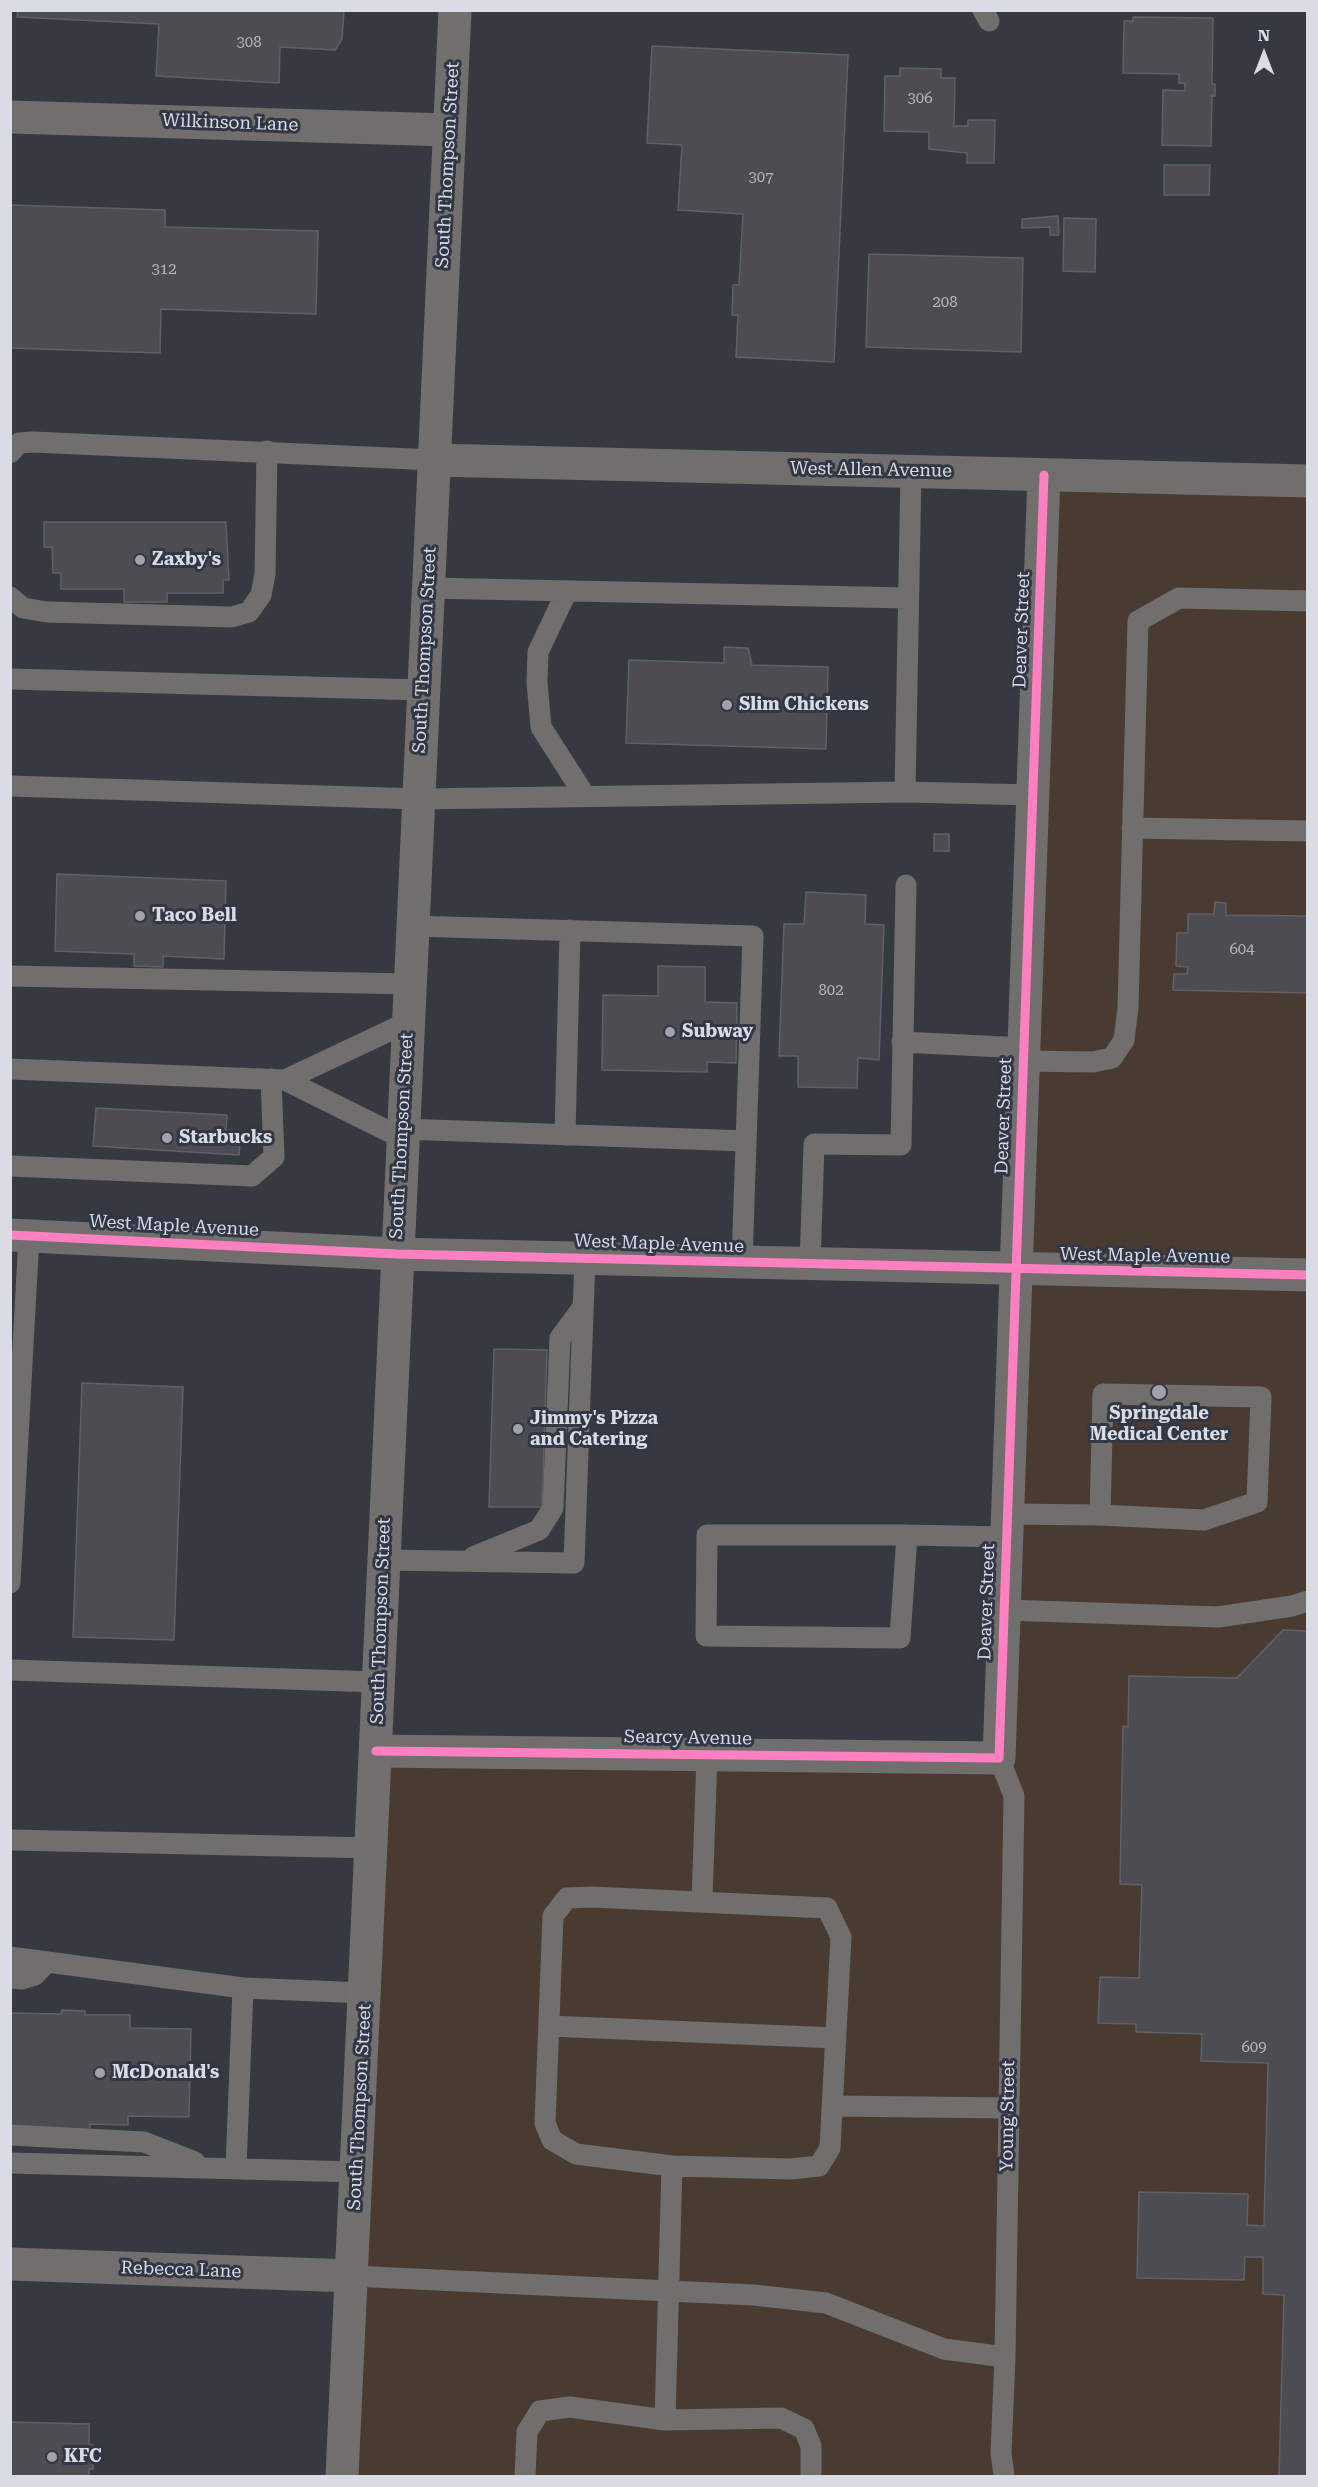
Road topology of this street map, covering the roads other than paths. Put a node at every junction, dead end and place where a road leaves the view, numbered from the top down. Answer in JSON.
{"nodes":[{"id":1,"x":455,"y":10,"type":"edge"},
{"id":2,"x":10,"y":117,"type":"edge"},
{"id":3,"x":450,"y":130,"type":"junction"},
{"id":4,"x":13,"y":447,"type":"edge"},
{"id":5,"x":267,"y":451,"type":"junction"},
{"id":6,"x":434,"y":460,"type":"junction"},
{"id":7,"x":911,"y":471,"type":"junction"},
{"id":8,"x":1044,"y":475,"type":"junction"},
{"id":9,"x":1308,"y":482,"type":"edge"},
{"id":10,"x":428,"y":588,"type":"junction"},
{"id":11,"x":567,"y":591,"type":"junction"},
{"id":12,"x":10,"y":597,"type":"edge"},
{"id":13,"x":908,"y":598,"type":"junction"},
{"id":14,"x":1308,"y":601,"type":"edge"},
{"id":15,"x":10,"y":679,"type":"edge"},
{"id":16,"x":423,"y":690,"type":"junction"},
{"id":17,"x":10,"y":786,"type":"edge"},
{"id":18,"x":905,"y":792,"type":"junction"},
{"id":19,"x":1033,"y":795,"type":"junction"},
{"id":20,"x":585,"y":796,"type":"junction"},
{"id":21,"x":418,"y":799,"type":"junction"},
{"id":22,"x":1132,"y":828,"type":"junction"},
{"id":23,"x":1308,"y":831,"type":"edge"},
{"id":24,"x":906,"y":885,"type":"dead end"},
{"id":25,"x":412,"y":926,"type":"junction"},
{"id":26,"x":570,"y":930,"type":"junction"},
{"id":27,"x":10,"y":976,"type":"edge"},
{"id":28,"x":410,"y":984,"type":"junction"},
{"id":29,"x":408,"y":1022,"type":"junction"},
{"id":30,"x":902,"y":1042,"type":"junction"},
{"id":31,"x":1023,"y":1055,"type":"junction"},
{"id":32,"x":10,"y":1069,"type":"edge"},
{"id":33,"x":278,"y":1080,"type":"junction"},
{"id":34,"x":402,"y":1134,"type":"junction"},
{"id":35,"x":565,"y":1135,"type":"junction"},
{"id":36,"x":746,"y":1141,"type":"junction"},
{"id":37,"x":10,"y":1166,"type":"edge"},
{"id":38,"x":20,"y":1235,"type":"edge"},
{"id":39,"x":397,"y":1254,"type":"junction"},
{"id":40,"x":585,"y":1258,"type":"junction"},
{"id":41,"x":742,"y":1263,"type":"junction"},
{"id":42,"x":810,"y":1265,"type":"junction"},
{"id":43,"x":1015,"y":1270,"type":"junction"},
{"id":44,"x":1308,"y":1275,"type":"edge"},
{"id":45,"x":584,"y":1307,"type":"junction"},
{"id":46,"x":1100,"y":1515,"type":"junction"},
{"id":47,"x":1006,"y":1525,"type":"junction"},
{"id":48,"x":907,"y":1535,"type":"junction"},
{"id":49,"x":384,"y":1560,"type":"junction"},
{"id":50,"x":464,"y":1561,"type":"junction"},
{"id":51,"x":10,"y":1583,"type":"edge"},
{"id":52,"x":1308,"y":1601,"type":"edge"},
{"id":53,"x":1004,"y":1610,"type":"junction"},
{"id":54,"x":10,"y":1670,"type":"edge"},
{"id":55,"x":378,"y":1682,"type":"junction"},
{"id":56,"x":376,"y":1751,"type":"junction"},
{"id":57,"x":707,"y":1755,"type":"junction"},
{"id":58,"x":999,"y":1758,"type":"junction"},
{"id":59,"x":13,"y":1840,"type":"dead end"},
{"id":60,"x":371,"y":1848,"type":"junction"},
{"id":61,"x":702,"y":1901,"type":"junction"},
{"id":62,"x":10,"y":1957,"type":"edge"},
{"id":63,"x":47,"y":1962,"type":"junction"},
{"id":64,"x":10,"y":1978,"type":"edge"},
{"id":65,"x":243,"y":1988,"type":"junction"},
{"id":66,"x":365,"y":1993,"type":"junction"},
{"id":67,"x":549,"y":2026,"type":"junction"},
{"id":68,"x":836,"y":2038,"type":"junction"},
{"id":69,"x":833,"y":2106,"type":"junction"},
{"id":70,"x":1008,"y":2108,"type":"junction"},
{"id":71,"x":10,"y":2135,"type":"edge"},
{"id":72,"x":10,"y":2163,"type":"edge"},
{"id":73,"x":672,"y":2166,"type":"junction"},
{"id":74,"x":207,"y":2167,"type":"junction"},
{"id":75,"x":236,"y":2168,"type":"junction"},
{"id":76,"x":357,"y":2172,"type":"junction"},
{"id":77,"x":10,"y":2264,"type":"edge"},
{"id":78,"x":352,"y":2276,"type":"junction"},
{"id":79,"x":669,"y":2290,"type":"junction"},
{"id":80,"x":1005,"y":2357,"type":"junction"},
{"id":81,"x":665,"y":2420,"type":"junction"},
{"id":82,"x":342,"y":2476,"type":"edge"},
{"id":83,"x":525,"y":2476,"type":"edge"},
{"id":84,"x":812,"y":2476,"type":"edge"},
{"id":85,"x":1004,"y":2476,"type":"edge"}],
"edges":[{"from":1,"to":3,"type":"main road","name":"South Thompson Street"},
{"from":2,"to":3,"type":"street","name":"Wilkinson Lane"},
{"from":3,"to":6,"type":"main road","name":"South Thompson Street"},
{"from":4,"to":5,"type":"lane"},
{"from":5,"to":6,"type":"lane"},
{"from":5,"to":12,"type":"lane"},
{"from":6,"to":7,"type":"street","name":"West Allen Avenue"},
{"from":6,"to":10,"type":"main road","name":"South Thompson Street"},
{"from":7,"to":8,"type":"street","name":"West Allen Avenue"},
{"from":7,"to":13,"type":"lane"},
{"from":8,"to":9,"type":"street","name":"West Allen Avenue"},
{"from":8,"to":19,"type":"street","name":"Deaver Street"},
{"from":10,"to":11,"type":"lane"},
{"from":10,"to":16,"type":"main road","name":"South Thompson Street"},
{"from":11,"to":13,"type":"lane"},
{"from":11,"to":20,"type":"lane"},
{"from":13,"to":18,"type":"lane"},
{"from":14,"to":22,"type":"lane"},
{"from":15,"to":16,"type":"lane"},
{"from":16,"to":21,"type":"main road","name":"South Thompson Street"},
{"from":17,"to":21,"type":"lane"},
{"from":18,"to":19,"type":"lane"},
{"from":18,"to":20,"type":"lane"},
{"from":19,"to":31,"type":"street","name":"Deaver Street"},
{"from":20,"to":21,"type":"lane"},
{"from":21,"to":25,"type":"main road","name":"South Thompson Street"},
{"from":22,"to":23,"type":"lane"},
{"from":22,"to":31,"type":"lane"},
{"from":24,"to":30,"type":"lane"},
{"from":25,"to":26,"type":"lane"},
{"from":25,"to":28,"type":"main road","name":"South Thompson Street"},
{"from":26,"to":35,"type":"lane"},
{"from":26,"to":36,"type":"lane"},
{"from":27,"to":28,"type":"lane"},
{"from":28,"to":29,"type":"main road","name":"South Thompson Street"},
{"from":29,"to":33,"type":"lane"},
{"from":29,"to":34,"type":"main road","name":"South Thompson Street"},
{"from":30,"to":31,"type":"lane"},
{"from":30,"to":42,"type":"lane"},
{"from":31,"to":43,"type":"street","name":"Deaver Street"},
{"from":32,"to":33,"type":"lane"},
{"from":33,"to":34,"type":"lane"},
{"from":33,"to":37,"type":"lane"},
{"from":34,"to":35,"type":"lane"},
{"from":34,"to":39,"type":"main road","name":"South Thompson Street"},
{"from":35,"to":36,"type":"lane"},
{"from":36,"to":41,"type":"lane"},
{"from":38,"to":39,"type":"street","name":"West Maple Avenue"},
{"from":38,"to":51,"type":"lane"},
{"from":39,"to":40,"type":"street","name":"West Maple Avenue"},
{"from":39,"to":49,"type":"main road","name":"South Thompson Street"},
{"from":40,"to":41,"type":"street","name":"West Maple Avenue"},
{"from":40,"to":45,"type":"lane"},
{"from":41,"to":42,"type":"street","name":"West Maple Avenue"},
{"from":42,"to":43,"type":"street","name":"West Maple Avenue"},
{"from":43,"to":44,"type":"street","name":"West Maple Avenue"},
{"from":43,"to":47,"type":"street","name":"Deaver Street"},
{"from":45,"to":50,"type":"lane"},
{"from":45,"to":50,"type":"lane"},
{"from":46,"to":46,"type":"lane"},
{"from":46,"to":47,"type":"lane"},
{"from":47,"to":48,"type":"lane"},
{"from":47,"to":53,"type":"street","name":"Deaver Street"},
{"from":48,"to":48,"type":"lane"},
{"from":49,"to":50,"type":"lane"},
{"from":49,"to":55,"type":"main road","name":"South Thompson Street"},
{"from":52,"to":53,"type":"lane"},
{"from":53,"to":58,"type":"street","name":"Deaver Street"},
{"from":54,"to":55,"type":"lane"},
{"from":55,"to":56,"type":"main road","name":"South Thompson Street"},
{"from":56,"to":57,"type":"street","name":"Searcy Avenue"},
{"from":56,"to":60,"type":"main road","name":"South Thompson Street"},
{"from":57,"to":58,"type":"street","name":"Searcy Avenue"},
{"from":57,"to":61,"type":"lane"},
{"from":58,"to":70,"type":"lane","name":"Young Street"},
{"from":59,"to":60,"type":"lane"},
{"from":60,"to":66,"type":"main road","name":"South Thompson Street"},
{"from":61,"to":67,"type":"lane"},
{"from":61,"to":68,"type":"lane"},
{"from":62,"to":63,"type":"lane"},
{"from":63,"to":64,"type":"lane"},
{"from":63,"to":65,"type":"lane"},
{"from":65,"to":66,"type":"lane"},
{"from":65,"to":75,"type":"lane"},
{"from":66,"to":76,"type":"main road","name":"South Thompson Street"},
{"from":67,"to":68,"type":"lane"},
{"from":67,"to":73,"type":"lane"},
{"from":68,"to":69,"type":"lane"},
{"from":69,"to":70,"type":"lane"},
{"from":69,"to":73,"type":"lane"},
{"from":70,"to":80,"type":"lane","name":"Young Street"},
{"from":71,"to":74,"type":"lane"},
{"from":72,"to":74,"type":"lane"},
{"from":73,"to":79,"type":"lane"},
{"from":74,"to":75,"type":"lane"},
{"from":75,"to":76,"type":"lane"},
{"from":76,"to":78,"type":"main road","name":"South Thompson Street"},
{"from":77,"to":78,"type":"street","name":"Rebecca Lane"},
{"from":78,"to":79,"type":"lane"},
{"from":78,"to":82,"type":"main road","name":"South Thompson Street"},
{"from":79,"to":80,"type":"lane"},
{"from":79,"to":81,"type":"lane"},
{"from":80,"to":85,"type":"lane","name":"Young Street"},
{"from":81,"to":83,"type":"lane"},
{"from":81,"to":84,"type":"lane"}]}
